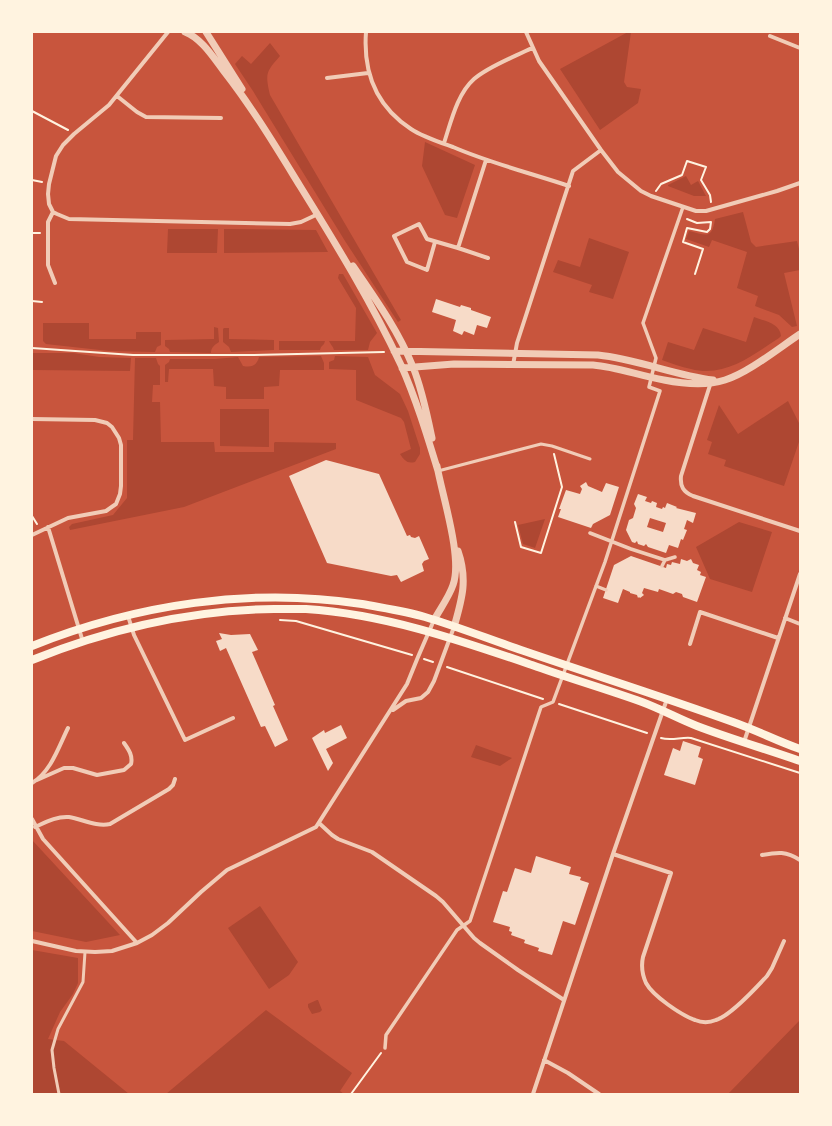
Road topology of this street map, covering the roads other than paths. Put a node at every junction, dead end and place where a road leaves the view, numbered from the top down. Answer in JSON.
{"nodes":[{"id":1,"x":168,"y":32,"type":"edge"},
{"id":2,"x":185,"y":32,"type":"edge"},
{"id":3,"x":206,"y":32,"type":"edge"},
{"id":4,"x":366,"y":32,"type":"edge"},
{"id":5,"x":526,"y":32,"type":"edge"},
{"id":6,"x":770,"y":36,"type":"dead end"},
{"id":7,"x":532,"y":48,"type":"junction"},
{"id":8,"x":800,"y":48,"type":"edge"},
{"id":9,"x":368,"y":73,"type":"junction"},
{"id":10,"x":327,"y":78,"type":"dead end"},
{"id":11,"x":117,"y":96,"type":"junction"},
{"id":12,"x":256,"y":116,"type":"junction"},
{"id":13,"x":221,"y":118,"type":"dead end"},
{"id":14,"x":444,"y":143,"type":"junction"},
{"id":15,"x":601,"y":150,"type":"junction"},
{"id":16,"x":486,"y":160,"type":"junction"},
{"id":17,"x":800,"y":182,"type":"edge"},
{"id":18,"x":569,"y":186,"type":"junction"},
{"id":19,"x":683,"y":207,"type":"junction"},
{"id":20,"x":53,"y":212,"type":"junction"},
{"id":21,"x":318,"y":214,"type":"junction"},
{"id":22,"x":435,"y":242,"type":"junction"},
{"id":23,"x":458,"y":248,"type":"junction"},
{"id":24,"x":488,"y":258,"type":"dead end"},
{"id":25,"x":55,"y":283,"type":"dead end"},
{"id":26,"x":800,"y":334,"type":"edge"},
{"id":27,"x":394,"y":351,"type":"junction"},
{"id":28,"x":406,"y":351,"type":"junction"},
{"id":29,"x":515,"y":354,"type":"junction"},
{"id":30,"x":513,"y":365,"type":"junction"},
{"id":31,"x":654,"y":366,"type":"junction"},
{"id":32,"x":413,"y":367,"type":"junction"},
{"id":33,"x":402,"y":368,"type":"junction"},
{"id":34,"x":652,"y":377,"type":"junction"},
{"id":35,"x":711,"y":381,"type":"junction"},
{"id":36,"x":32,"y":420,"type":"edge"},
{"id":37,"x":590,"y":459,"type":"dead end"},
{"id":38,"x":438,"y":471,"type":"junction"},
{"id":39,"x":48,"y":527,"type":"junction"},
{"id":40,"x":800,"y":531,"type":"edge"},
{"id":41,"x":590,"y":533,"type":"dead end"},
{"id":42,"x":32,"y":535,"type":"edge"},
{"id":43,"x":453,"y":538,"type":"junction"},
{"id":44,"x":611,"y":541,"type":"junction"},
{"id":45,"x":675,"y":557,"type":"dead end"},
{"id":46,"x":665,"y":560,"type":"junction"},
{"id":47,"x":662,"y":566,"type":"dead end"},
{"id":48,"x":800,"y":574,"type":"edge"},
{"id":49,"x":596,"y":586,"type":"junction"},
{"id":50,"x":606,"y":590,"type":"dead end"},
{"id":51,"x":128,"y":615,"type":"junction"},
{"id":52,"x":785,"y":618,"type":"junction"},
{"id":53,"x":434,"y":620,"type":"junction"},
{"id":54,"x":800,"y":624,"type":"edge"},
{"id":55,"x":131,"y":627,"type":"junction"},
{"id":56,"x":454,"y":627,"type":"junction"},
{"id":57,"x":79,"y":630,"type":"junction"},
{"id":58,"x":429,"y":631,"type":"junction"},
{"id":59,"x":450,"y":638,"type":"junction"},
{"id":60,"x":778,"y":638,"type":"junction"},
{"id":61,"x":83,"y":642,"type":"junction"},
{"id":62,"x":690,"y":644,"type":"dead end"},
{"id":63,"x":32,"y":646,"type":"edge"},
{"id":64,"x":32,"y":660,"type":"edge"},
{"id":65,"x":566,"y":666,"type":"junction"},
{"id":66,"x":563,"y":676,"type":"junction"},
{"id":67,"x":667,"y":698,"type":"junction"},
{"id":68,"x":663,"y":711,"type":"junction"},
{"id":69,"x":390,"y":713,"type":"junction"},
{"id":70,"x":233,"y":718,"type":"dead end"},
{"id":71,"x":68,"y":728,"type":"dead end"},
{"id":72,"x":749,"y":728,"type":"junction"},
{"id":73,"x":744,"y":742,"type":"junction"},
{"id":74,"x":124,"y":743,"type":"dead end"},
{"id":75,"x":800,"y":749,"type":"edge"},
{"id":76,"x":800,"y":761,"type":"edge"},
{"id":77,"x":175,"y":779,"type":"dead end"},
{"id":78,"x":37,"y":780,"type":"junction"},
{"id":79,"x":32,"y":783,"type":"edge"},
{"id":80,"x":32,"y":819,"type":"edge"},
{"id":81,"x":319,"y":823,"type":"junction"},
{"id":82,"x":35,"y":827,"type":"junction"},
{"id":83,"x":613,"y":854,"type":"junction"},
{"id":84,"x":762,"y":854,"type":"dead end"},
{"id":85,"x":800,"y":860,"type":"edge"},
{"id":86,"x":464,"y":925,"type":"junction"},
{"id":87,"x":32,"y":941,"type":"edge"},
{"id":88,"x":784,"y":941,"type":"dead end"},
{"id":89,"x":137,"y":943,"type":"junction"},
{"id":90,"x":85,"y":952,"type":"junction"},
{"id":91,"x":564,"y":1000,"type":"junction"},
{"id":92,"x":385,"y":1048,"type":"road end"},
{"id":93,"x":544,"y":1060,"type":"junction"},
{"id":94,"x":59,"y":1094,"type":"edge"},
{"id":95,"x":533,"y":1094,"type":"edge"},
{"id":96,"x":599,"y":1094,"type":"edge"}],
"edges":[{"from":1,"to":11,"type":"street"},
{"from":2,"to":12,"type":"street"},
{"from":3,"to":12,"type":"street"},
{"from":4,"to":9,"type":"street"},
{"from":5,"to":7,"type":"street"},
{"from":6,"to":8,"type":"street"},
{"from":7,"to":14,"type":"street"},
{"from":7,"to":15,"type":"street"},
{"from":9,"to":10,"type":"street"},
{"from":9,"to":14,"type":"street"},
{"from":11,"to":13,"type":"street"},
{"from":11,"to":20,"type":"street"},
{"from":12,"to":21,"type":"street"},
{"from":14,"to":16,"type":"street"},
{"from":15,"to":18,"type":"street"},
{"from":15,"to":19,"type":"street"},
{"from":16,"to":18,"type":"street"},
{"from":16,"to":23,"type":"street"},
{"from":17,"to":19,"type":"street"},
{"from":18,"to":29,"type":"street"},
{"from":19,"to":31,"type":"street"},
{"from":20,"to":21,"type":"street"},
{"from":20,"to":25,"type":"street"},
{"from":21,"to":27,"type":"street"},
{"from":21,"to":28,"type":"street"},
{"from":22,"to":22,"type":"street"},
{"from":22,"to":23,"type":"street"},
{"from":23,"to":24,"type":"street"},
{"from":26,"to":35,"type":"street"},
{"from":27,"to":28,"type":"street"},
{"from":27,"to":33,"type":"street"},
{"from":28,"to":29,"type":"street"},
{"from":28,"to":32,"type":"street"},
{"from":29,"to":30,"type":"street"},
{"from":29,"to":31,"type":"street"},
{"from":30,"to":32,"type":"street"},
{"from":30,"to":34,"type":"street"},
{"from":31,"to":34,"type":"street"},
{"from":31,"to":35,"type":"street"},
{"from":32,"to":33,"type":"street"},
{"from":32,"to":38,"type":"street"},
{"from":33,"to":38,"type":"street"},
{"from":34,"to":35,"type":"street"},
{"from":34,"to":44,"type":"street"},
{"from":35,"to":40,"type":"street"},
{"from":36,"to":39,"type":"street"},
{"from":37,"to":38,"type":"lane"},
{"from":38,"to":43,"type":"street"},
{"from":39,"to":42,"type":"street"},
{"from":39,"to":57,"type":"street"},
{"from":41,"to":44,"type":"street"},
{"from":43,"to":53,"type":"street"},
{"from":43,"to":56,"type":"street"},
{"from":44,"to":46,"type":"street"},
{"from":44,"to":49,"type":"street"},
{"from":45,"to":46,"type":"street"},
{"from":46,"to":47,"type":"street"},
{"from":48,"to":52,"type":"street"},
{"from":49,"to":50,"type":"street"},
{"from":49,"to":65,"type":"street"},
{"from":51,"to":53,"type":"main road"},
{"from":51,"to":55,"type":"street"},
{"from":51,"to":57,"type":"main road"},
{"from":52,"to":54,"type":"street"},
{"from":52,"to":60,"type":"street"},
{"from":53,"to":56,"type":"main road"},
{"from":53,"to":58,"type":"street"},
{"from":55,"to":58,"type":"main road"},
{"from":55,"to":61,"type":"main road"},
{"from":55,"to":70,"type":"street"},
{"from":56,"to":59,"type":"street"},
{"from":56,"to":65,"type":"main road"},
{"from":57,"to":61,"type":"street"},
{"from":57,"to":63,"type":"main road"},
{"from":58,"to":59,"type":"main road"},
{"from":58,"to":69,"type":"street"},
{"from":59,"to":66,"type":"main road"},
{"from":59,"to":69,"type":"street"},
{"from":60,"to":62,"type":"street"},
{"from":60,"to":72,"type":"street"},
{"from":61,"to":64,"type":"main road"},
{"from":65,"to":66,"type":"street"},
{"from":65,"to":67,"type":"main road"},
{"from":66,"to":68,"type":"main road"},
{"from":66,"to":86,"type":"street"},
{"from":67,"to":68,"type":"street"},
{"from":67,"to":72,"type":"main road"},
{"from":68,"to":73,"type":"main road"},
{"from":68,"to":83,"type":"street"},
{"from":69,"to":81,"type":"street"},
{"from":71,"to":78,"type":"street"},
{"from":72,"to":73,"type":"street"},
{"from":72,"to":75,"type":"main road"},
{"from":73,"to":76,"type":"main road"},
{"from":74,"to":78,"type":"street"},
{"from":77,"to":82,"type":"street"},
{"from":78,"to":79,"type":"street"},
{"from":80,"to":82,"type":"street"},
{"from":81,"to":86,"type":"street"},
{"from":81,"to":89,"type":"street"},
{"from":82,"to":89,"type":"street"},
{"from":83,"to":88,"type":"street"},
{"from":83,"to":91,"type":"street"},
{"from":84,"to":85,"type":"street"},
{"from":86,"to":91,"type":"street"},
{"from":86,"to":92,"type":"street"},
{"from":87,"to":90,"type":"street"},
{"from":89,"to":90,"type":"street"},
{"from":90,"to":94,"type":"lane"},
{"from":91,"to":93,"type":"street"},
{"from":93,"to":95,"type":"street"},
{"from":93,"to":96,"type":"street"}]}
